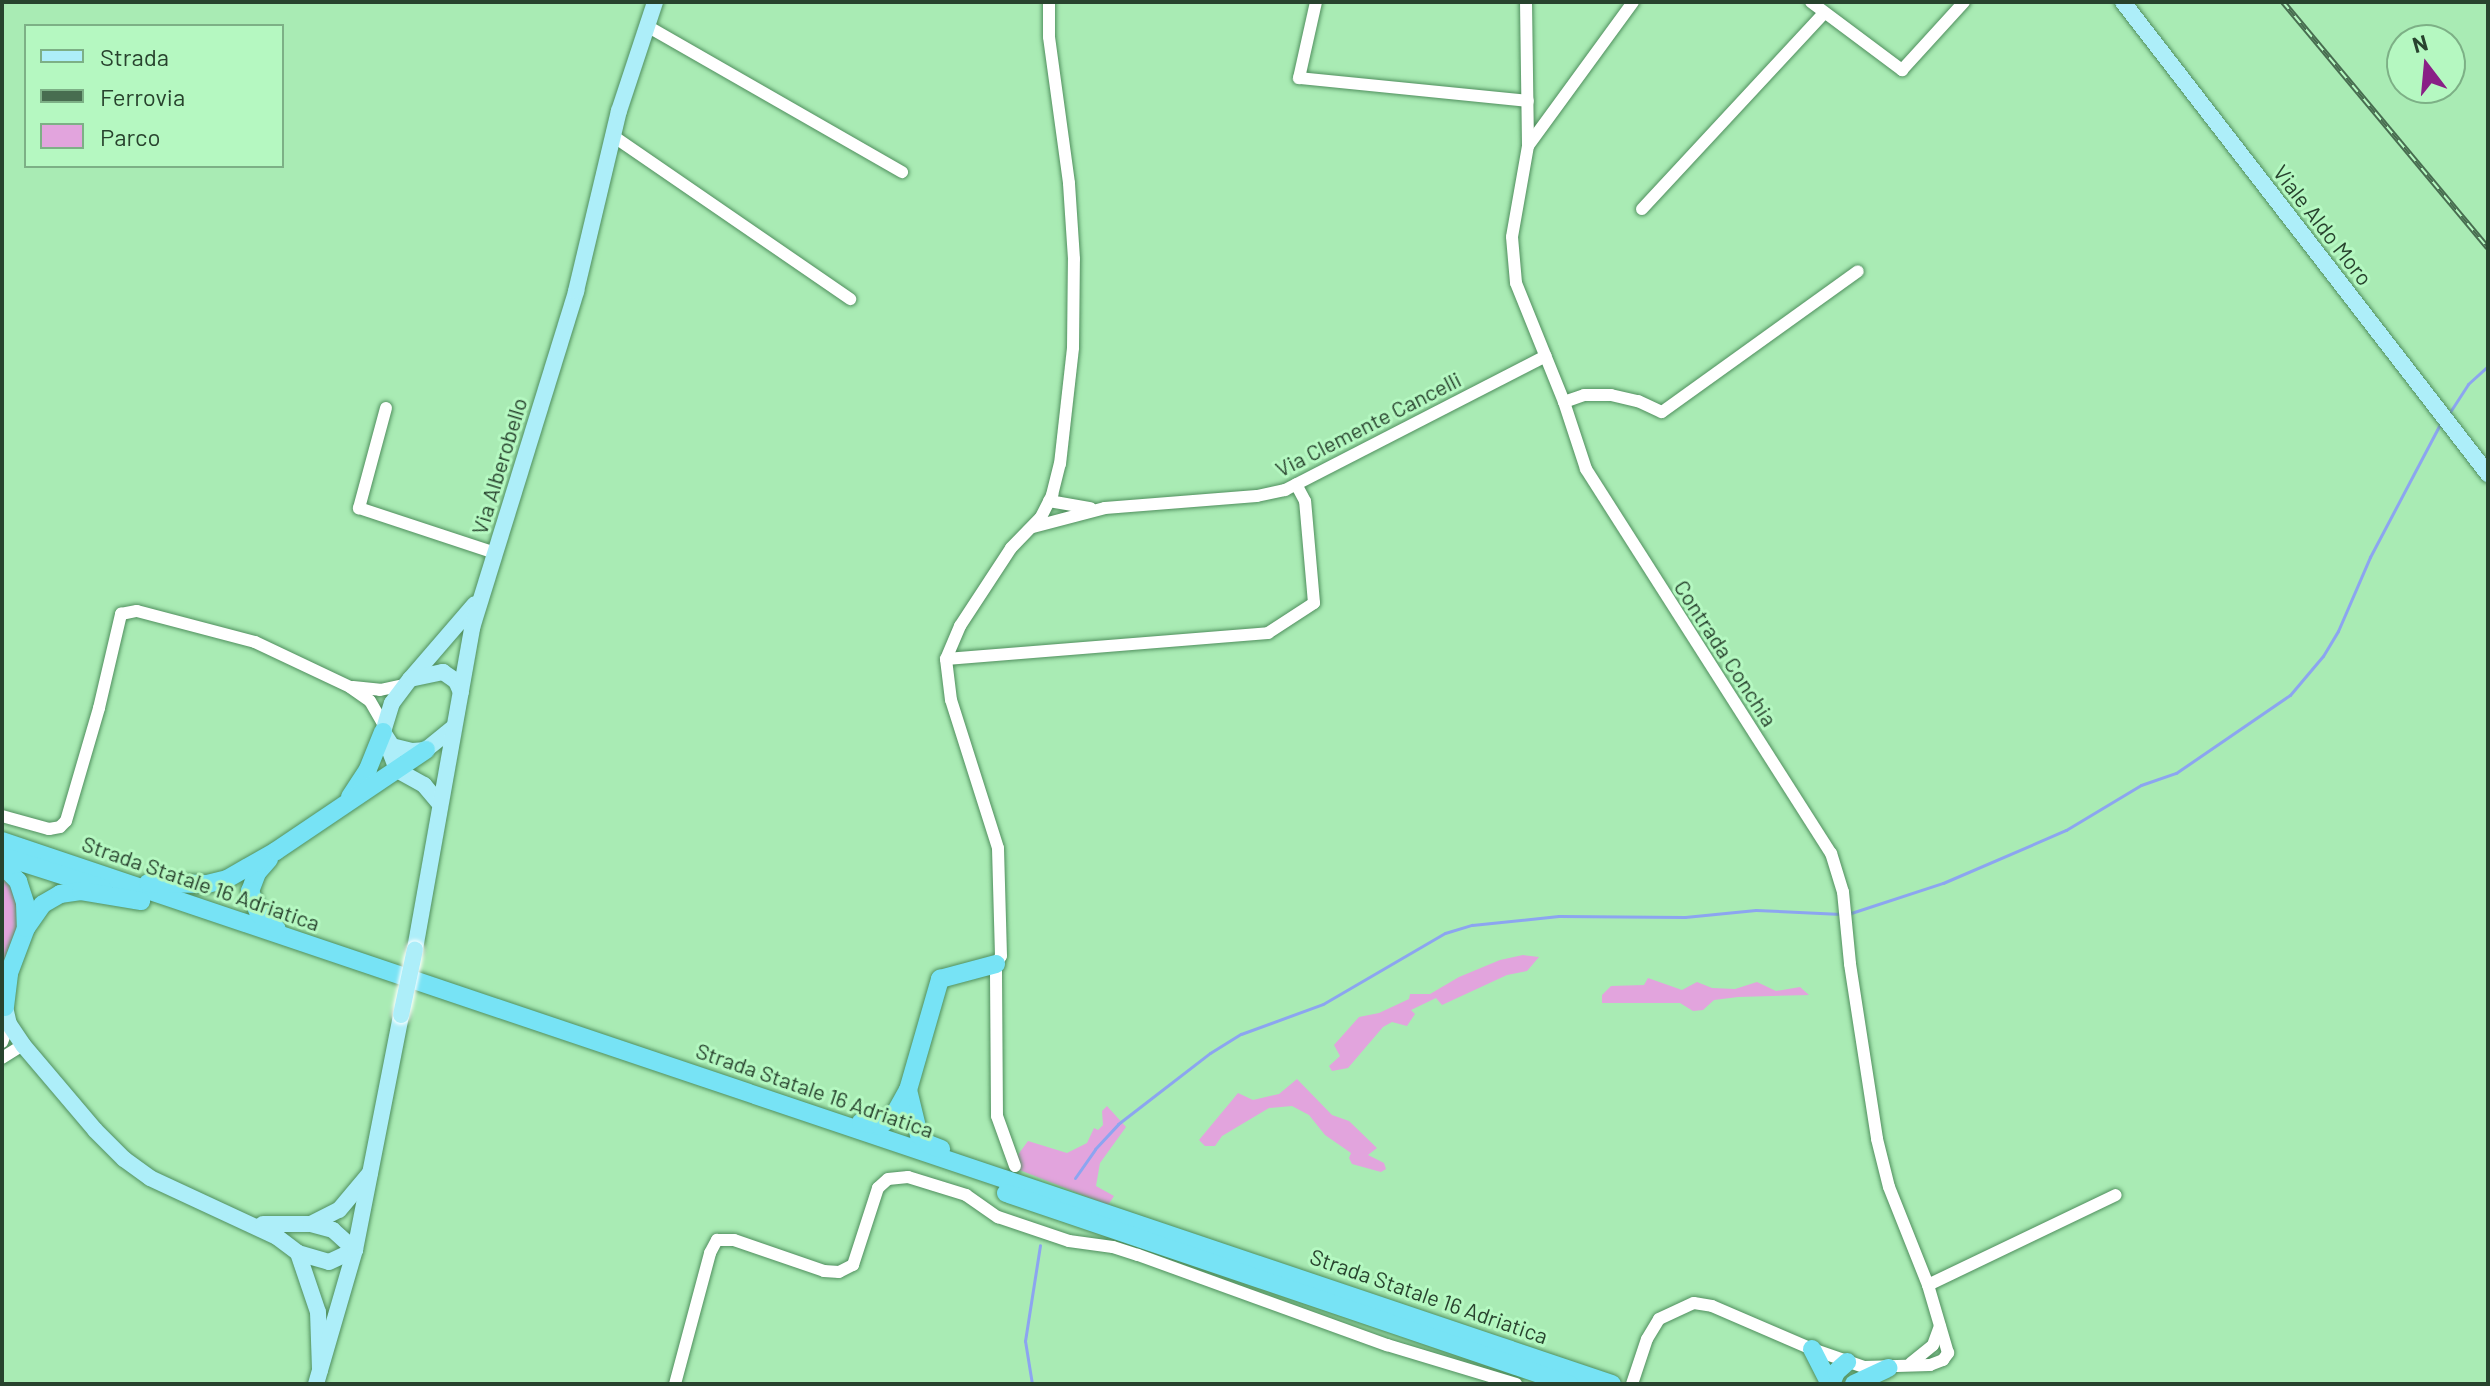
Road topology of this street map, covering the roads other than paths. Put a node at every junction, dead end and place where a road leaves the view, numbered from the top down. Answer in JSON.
{"nodes":[{"id":1,"x":655,"y":2,"type":"edge"},
{"id":2,"x":1049,"y":2,"type":"edge"},
{"id":3,"x":1316,"y":2,"type":"edge"},
{"id":4,"x":1526,"y":2,"type":"edge"},
{"id":5,"x":1633,"y":2,"type":"edge"},
{"id":6,"x":1811,"y":2,"type":"edge"},
{"id":7,"x":1964,"y":2,"type":"edge"},
{"id":8,"x":2123,"y":2,"type":"edge"},
{"id":9,"x":1824,"y":13,"type":"junction"},
{"id":10,"x":647,"y":26,"type":"junction"},
{"id":11,"x":1528,"y":101,"type":"junction"},
{"id":12,"x":613,"y":136,"type":"junction"},
{"id":13,"x":1528,"y":146,"type":"junction"},
{"id":14,"x":902,"y":172,"type":"dead end"},
{"id":15,"x":1642,"y":209,"type":"dead end"},
{"id":16,"x":1858,"y":271,"type":"dead end"},
{"id":17,"x":850,"y":299,"type":"dead end"},
{"id":18,"x":1546,"y":356,"type":"junction"},
{"id":19,"x":1564,"y":402,"type":"junction"},
{"id":20,"x":386,"y":408,"type":"dead end"},
{"id":21,"x":2488,"y":474,"type":"edge"},
{"id":22,"x":1296,"y":484,"type":"junction"},
{"id":23,"x":1054,"y":487,"type":"junction"},
{"id":24,"x":1047,"y":504,"type":"junction"},
{"id":25,"x":1070,"y":510,"type":"junction"},
{"id":26,"x":1030,"y":528,"type":"junction"},
{"id":27,"x":495,"y":553,"type":"junction"},
{"id":28,"x":482,"y":596,"type":"junction"},
{"id":29,"x":946,"y":659,"type":"junction"},
{"id":30,"x":407,"y":682,"type":"junction"},
{"id":31,"x":350,"y":687,"type":"junction"},
{"id":32,"x":461,"y":692,"type":"junction"},
{"id":33,"x":454,"y":727,"type":"junction"},
{"id":34,"x":385,"y":732,"type":"junction"},
{"id":35,"x":426,"y":750,"type":"junction"},
{"id":36,"x":397,"y":770,"type":"junction"},
{"id":37,"x":346,"y":802,"type":"junction"},
{"id":38,"x":440,"y":804,"type":"junction"},
{"id":39,"x":2,"y":816,"type":"edge"},
{"id":40,"x":2,"y":841,"type":"edge"},
{"id":41,"x":276,"y":851,"type":"junction"},
{"id":42,"x":2,"y":856,"type":"edge"},
{"id":43,"x":2,"y":865,"type":"edge"},
{"id":44,"x":110,"y":878,"type":"junction"},
{"id":45,"x":141,"y":901,"type":"junction"},
{"id":46,"x":26,"y":928,"type":"junction"},
{"id":47,"x":290,"y":938,"type":"junction"},
{"id":48,"x":1015,"y":955,"type":"dead end"},
{"id":49,"x":999,"y":960,"type":"junction"},
{"id":50,"x":5,"y":974,"type":"edge"},
{"id":51,"x":5,"y":1014,"type":"edge"},
{"id":52,"x":2,"y":1042,"type":"edge"},
{"id":53,"x":23,"y":1045,"type":"junction"},
{"id":54,"x":2,"y":1058,"type":"edge"},
{"id":55,"x":908,"y":1090,"type":"junction"},
{"id":56,"x":758,"y":1096,"type":"junction"},
{"id":57,"x":371,"y":1171,"type":"junction"},
{"id":58,"x":1009,"y":1172,"type":"junction"},
{"id":59,"x":2116,"y":1195,"type":"dead end"},
{"id":60,"x":250,"y":1222,"type":"junction"},
{"id":61,"x":311,"y":1224,"type":"junction"},
{"id":62,"x":355,"y":1250,"type":"junction"},
{"id":63,"x":298,"y":1253,"type":"junction"},
{"id":64,"x":1928,"y":1285,"type":"junction"},
{"id":65,"x":1940,"y":1326,"type":"junction"},
{"id":66,"x":1812,"y":1349,"type":"junction"},
{"id":67,"x":1927,"y":1353,"type":"junction"},
{"id":68,"x":1948,"y":1353,"type":"junction"},
{"id":69,"x":1847,"y":1362,"type":"junction"},
{"id":70,"x":1908,"y":1365,"type":"junction"},
{"id":71,"x":1888,"y":1368,"type":"junction"},
{"id":72,"x":318,"y":1377,"type":"edge"},
{"id":73,"x":675,"y":1384,"type":"edge"},
{"id":74,"x":1516,"y":1384,"type":"edge"},
{"id":75,"x":1569,"y":1384,"type":"edge"},
{"id":76,"x":1612,"y":1384,"type":"edge"},
{"id":77,"x":1632,"y":1384,"type":"edge"},
{"id":78,"x":1830,"y":1384,"type":"edge"},
{"id":79,"x":1846,"y":1384,"type":"edge"},
{"id":80,"x":1854,"y":1384,"type":"edge"}],
"edges":[{"from":1,"to":10,"type":"main road","name":"Via Alberobello"},
{"from":2,"to":23,"type":"street"},
{"from":3,"to":11,"type":"street"},
{"from":4,"to":11,"type":"street","name":"Contrada Conchia"},
{"from":5,"to":13,"type":"street"},
{"from":6,"to":9,"type":"street"},
{"from":7,"to":9,"type":"street"},
{"from":8,"to":21,"type":"main road","name":"Viale Aldo Moro"},
{"from":9,"to":15,"type":"street"},
{"from":10,"to":12,"type":"main road","name":"Via Alberobello"},
{"from":10,"to":14,"type":"street"},
{"from":11,"to":13,"type":"street","name":"Contrada Conchia"},
{"from":12,"to":17,"type":"street"},
{"from":12,"to":27,"type":"main road","name":"Via Alberobello"},
{"from":13,"to":18,"type":"street","name":"Contrada Conchia"},
{"from":16,"to":19,"type":"street"},
{"from":18,"to":19,"type":"street","name":"Contrada Conchia"},
{"from":18,"to":22,"type":"street","name":"Via Clemente Cancelli"},
{"from":19,"to":64,"type":"street","name":"Contrada Conchia"},
{"from":20,"to":27,"type":"street"},
{"from":22,"to":25,"type":"street","name":"Via Clemente Cancelli"},
{"from":22,"to":29,"type":"street"},
{"from":23,"to":24,"type":"street"},
{"from":23,"to":25,"type":"street"},
{"from":24,"to":25,"type":"street"},
{"from":24,"to":26,"type":"street"},
{"from":25,"to":26,"type":"street","name":"Via Clemente Cancelli"},
{"from":26,"to":29,"type":"street"},
{"from":27,"to":28,"type":"main road","name":"Via Alberobello"},
{"from":28,"to":30,"type":"main road"},
{"from":28,"to":32,"type":"main road","name":"Via Alberobello"},
{"from":29,"to":49,"type":"street"},
{"from":30,"to":31,"type":"street"},
{"from":30,"to":32,"type":"main road"},
{"from":30,"to":34,"type":"main road"},
{"from":31,"to":34,"type":"street"},
{"from":31,"to":39,"type":"street"},
{"from":32,"to":33,"type":"main road","name":"Via Alberobello"},
{"from":33,"to":35,"type":"main road"},
{"from":33,"to":38,"type":"main road","name":"Via Alberobello"},
{"from":34,"to":35,"type":"main road"},
{"from":34,"to":36,"type":"main road"},
{"from":34,"to":37,"type":"highway"},
{"from":35,"to":36,"type":"highway"},
{"from":36,"to":37,"type":"highway"},
{"from":36,"to":38,"type":"main road"},
{"from":37,"to":41,"type":"highway"},
{"from":38,"to":57,"type":"main road","name":"Via Alberobello","bridge":true},
{"from":40,"to":44,"type":"highway","name":"Strada Statale 16 Adriatica"},
{"from":41,"to":44,"type":"highway"},
{"from":41,"to":47,"type":"highway"},
{"from":42,"to":45,"type":"highway","name":"Strada Statale 16 Adriatica"},
{"from":43,"to":46,"type":"highway"},
{"from":44,"to":47,"type":"highway","name":"Strada Statale 16 Adriatica"},
{"from":45,"to":46,"type":"highway"},
{"from":45,"to":75,"type":"highway","name":"Strada Statale 16 Adriatica"},
{"from":46,"to":50,"type":"highway"},
{"from":47,"to":56,"type":"highway","name":"Strada Statale 16 Adriatica"},
{"from":48,"to":49,"type":"street"},
{"from":49,"to":55,"type":"highway"},
{"from":49,"to":58,"type":"street"},
{"from":50,"to":51,"type":"highway"},
{"from":51,"to":52,"type":"street"},
{"from":51,"to":53,"type":"main road"},
{"from":53,"to":54,"type":"street"},
{"from":53,"to":60,"type":"main road"},
{"from":55,"to":56,"type":"highway"},
{"from":55,"to":58,"type":"highway"},
{"from":56,"to":58,"type":"highway","name":"Strada Statale 16 Adriatica"},
{"from":57,"to":61,"type":"main road"},
{"from":57,"to":62,"type":"main road","name":"Via Alberobello"},
{"from":58,"to":76,"type":"highway","name":"Strada Statale 16 Adriatica"},
{"from":59,"to":64,"type":"street"},
{"from":60,"to":61,"type":"main road"},
{"from":60,"to":63,"type":"main road"},
{"from":61,"to":62,"type":"main road"},
{"from":62,"to":63,"type":"main road"},
{"from":62,"to":72,"type":"main road","name":"Via Alberobello"},
{"from":63,"to":72,"type":"main road"},
{"from":64,"to":65,"type":"street","name":"Contrada Conchia"},
{"from":65,"to":67,"type":"street"},
{"from":65,"to":68,"type":"street","name":"Contrada Conchia"},
{"from":66,"to":69,"type":"street"},
{"from":66,"to":77,"type":"street"},
{"from":66,"to":78,"type":"highway"},
{"from":67,"to":68,"type":"street"},
{"from":67,"to":70,"type":"street"},
{"from":68,"to":70,"type":"street"},
{"from":69,"to":71,"type":"street"},
{"from":69,"to":78,"type":"highway"},
{"from":69,"to":79,"type":"highway"},
{"from":70,"to":71,"type":"street"},
{"from":71,"to":80,"type":"highway"},
{"from":73,"to":74,"type":"street"}]}
